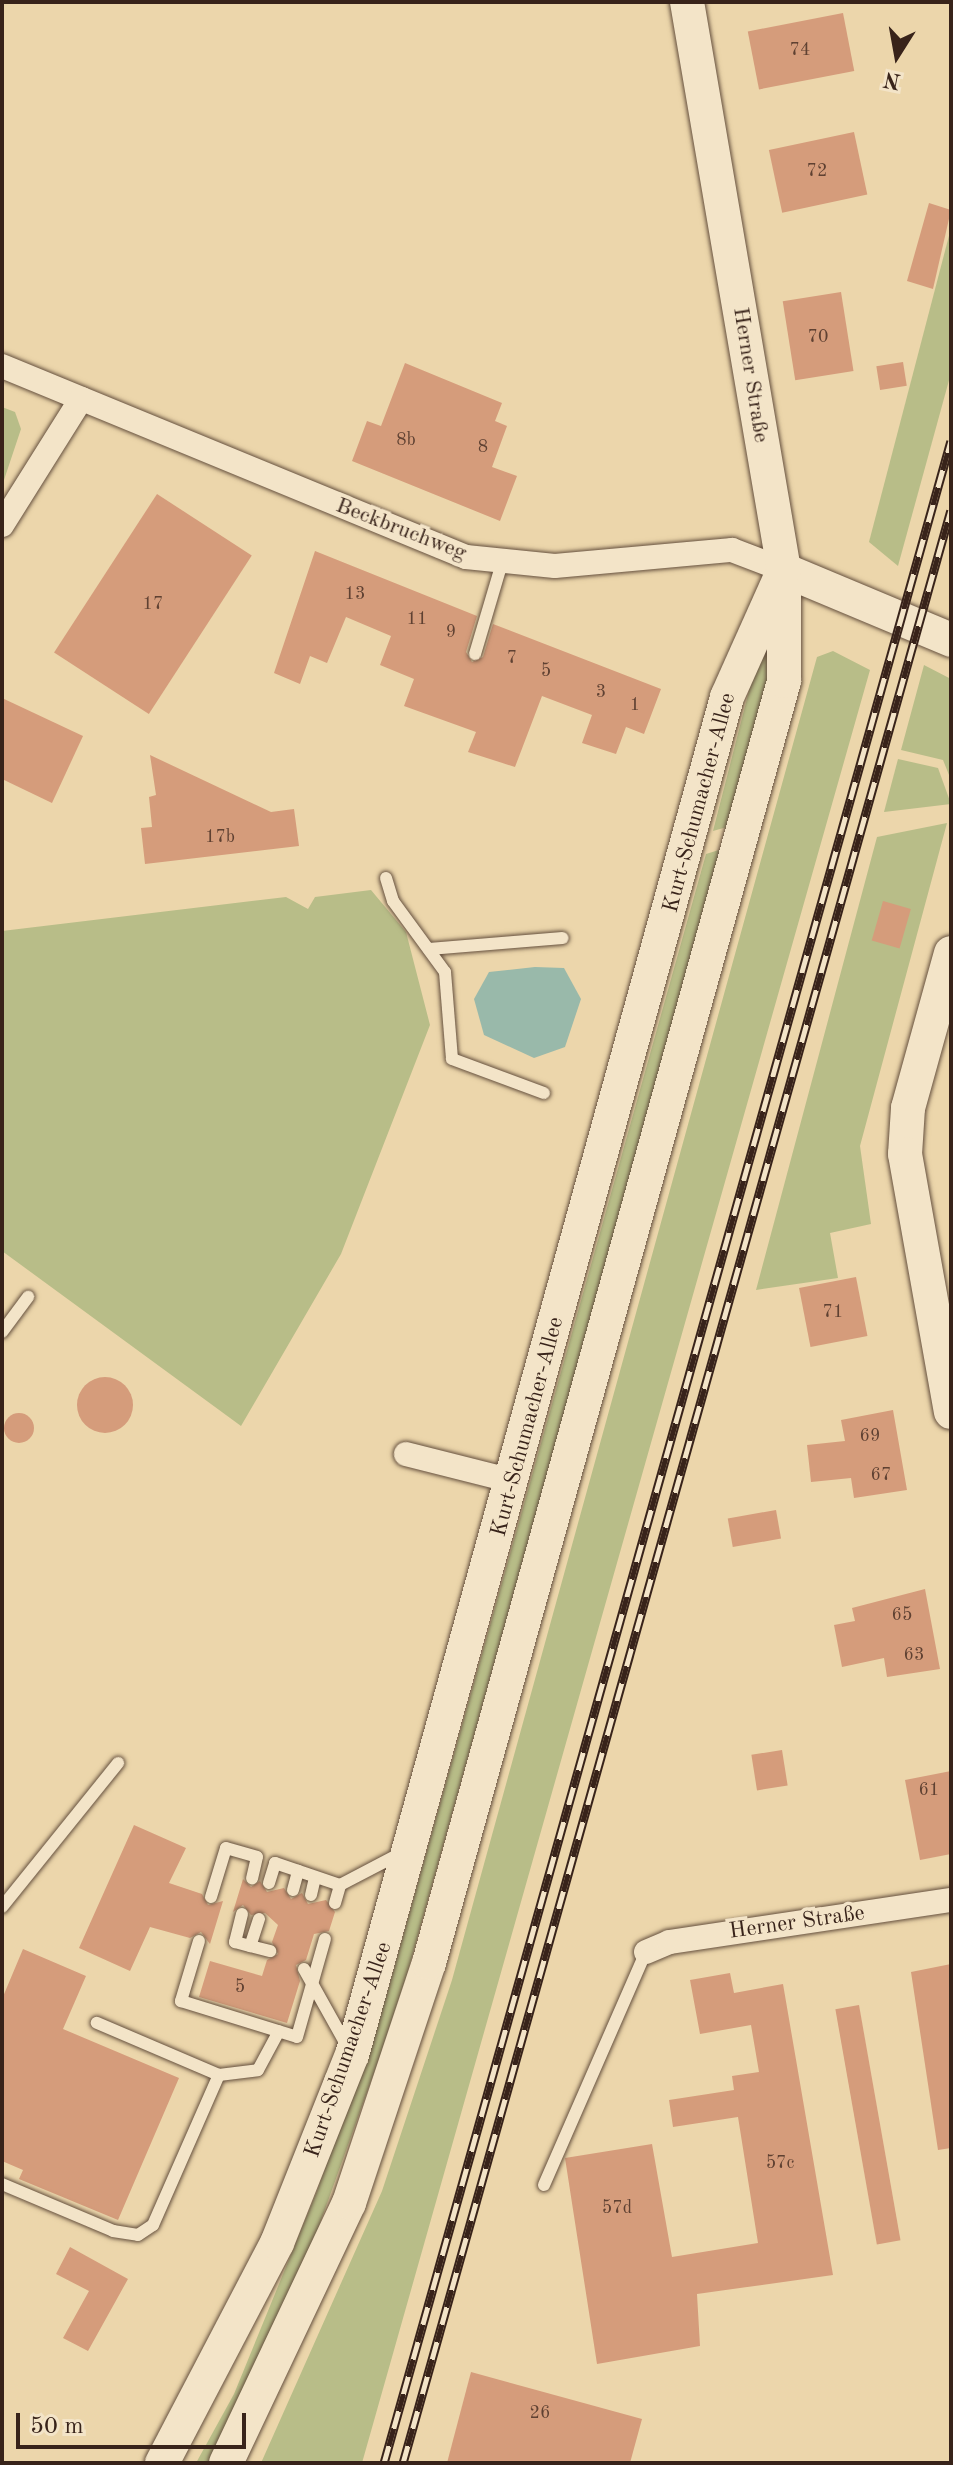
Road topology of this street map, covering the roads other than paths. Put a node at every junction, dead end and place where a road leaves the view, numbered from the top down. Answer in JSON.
{"nodes":[{"id":1,"x":687,"y":2,"type":"edge"},
{"id":2,"x":2,"y":366,"type":"edge"},
{"id":3,"x":81,"y":399,"type":"junction"},
{"id":4,"x":2,"y":525,"type":"edge"},
{"id":5,"x":502,"y":563,"type":"junction"},
{"id":6,"x":784,"y":570,"type":"junction"},
{"id":7,"x":951,"y":640,"type":"edge"},
{"id":8,"x":475,"y":654,"type":"dead end"},
{"id":9,"x":386,"y":878,"type":"dead end"},
{"id":10,"x":563,"y":938,"type":"dead end"},
{"id":11,"x":429,"y":949,"type":"junction"},
{"id":12,"x":949,"y":966,"type":"edge"},
{"id":13,"x":544,"y":1093,"type":"dead end"},
{"id":14,"x":28,"y":1297,"type":"dead end"},
{"id":15,"x":2,"y":1332,"type":"edge"},
{"id":16,"x":949,"y":1392,"type":"edge"},
{"id":17,"x":406,"y":1454,"type":"dead end"},
{"id":18,"x":513,"y":1481,"type":"junction"},
{"id":19,"x":118,"y":1763,"type":"dead end"},
{"id":20,"x":413,"y":1847,"type":"junction"},
{"id":21,"x":298,"y":1871,"type":"junction"},
{"id":22,"x":315,"y":1877,"type":"junction"},
{"id":23,"x":252,"y":1878,"type":"dead end"},
{"id":24,"x":269,"y":1883,"type":"dead end"},
{"id":25,"x":340,"y":1885,"type":"junction"},
{"id":26,"x":293,"y":1890,"type":"dead end"},
{"id":27,"x":311,"y":1895,"type":"dead end"},
{"id":28,"x":211,"y":1897,"type":"dead end"},
{"id":29,"x":951,"y":1900,"type":"edge"},
{"id":30,"x":335,"y":1903,"type":"dead end"},
{"id":31,"x":2,"y":1907,"type":"edge"},
{"id":32,"x":242,"y":1914,"type":"dead end"},
{"id":33,"x":259,"y":1919,"type":"dead end"},
{"id":34,"x":325,"y":1939,"type":"dead end"},
{"id":35,"x":199,"y":1941,"type":"dead end"},
{"id":36,"x":250,"y":1946,"type":"junction"},
{"id":37,"x":270,"y":1951,"type":"dead end"},
{"id":38,"x":646,"y":1952,"type":"joint"},
{"id":39,"x":304,"y":1969,"type":"dead end"},
{"id":40,"x":314,"y":1983,"type":"junction"},
{"id":41,"x":97,"y":2023,"type":"dead end"},
{"id":42,"x":279,"y":2031,"type":"junction"},
{"id":43,"x":352,"y":2055,"type":"junction"},
{"id":44,"x":219,"y":2075,"type":"junction"},
{"id":45,"x":2,"y":2184,"type":"edge"},
{"id":46,"x":544,"y":2185,"type":"dead end"},
{"id":47,"x":162,"y":2463,"type":"edge"},
{"id":48,"x":226,"y":2463,"type":"edge"}],
"edges":[{"from":1,"to":6,"type":"main road","name":"Herner Straße"},
{"from":2,"to":3,"type":"street","name":"Beckbruchweg"},
{"from":3,"to":4,"type":"street"},
{"from":3,"to":5,"type":"street","name":"Beckbruchweg"},
{"from":5,"to":6,"type":"street","name":"Beckbruchweg"},
{"from":5,"to":8,"type":"lane"},
{"from":6,"to":7,"type":"main road"},
{"from":6,"to":18,"type":"main road","name":"Kurt-Schumacher-Allee"},
{"from":6,"to":48,"type":"main road","name":"Kurt-Schumacher-Allee"},
{"from":9,"to":11,"type":"lane"},
{"from":10,"to":11,"type":"lane"},
{"from":11,"to":13,"type":"lane"},
{"from":12,"to":16,"type":"main road"},
{"from":14,"to":15,"type":"lane"},
{"from":17,"to":18,"type":"street"},
{"from":18,"to":20,"type":"main road","name":"Kurt-Schumacher-Allee"},
{"from":19,"to":31,"type":"lane"},
{"from":20,"to":25,"type":"lane"},
{"from":20,"to":43,"type":"main road","name":"Kurt-Schumacher-Allee"},
{"from":21,"to":22,"type":"lane"},
{"from":21,"to":24,"type":"lane"},
{"from":21,"to":26,"type":"lane"},
{"from":22,"to":25,"type":"lane"},
{"from":22,"to":27,"type":"lane"},
{"from":23,"to":28,"type":"lane"},
{"from":25,"to":30,"type":"lane"},
{"from":29,"to":38,"type":"street","name":"Herner Straße"},
{"from":32,"to":36,"type":"lane"},
{"from":33,"to":36,"type":"lane"},
{"from":34,"to":40,"type":"lane"},
{"from":35,"to":42,"type":"lane"},
{"from":36,"to":37,"type":"lane"},
{"from":38,"to":46,"type":"lane"},
{"from":39,"to":40,"type":"lane"},
{"from":40,"to":42,"type":"lane"},
{"from":40,"to":43,"type":"lane"},
{"from":41,"to":44,"type":"lane"},
{"from":42,"to":44,"type":"lane"},
{"from":43,"to":47,"type":"main road","name":"Kurt-Schumacher-Allee"},
{"from":44,"to":45,"type":"lane"}]}
